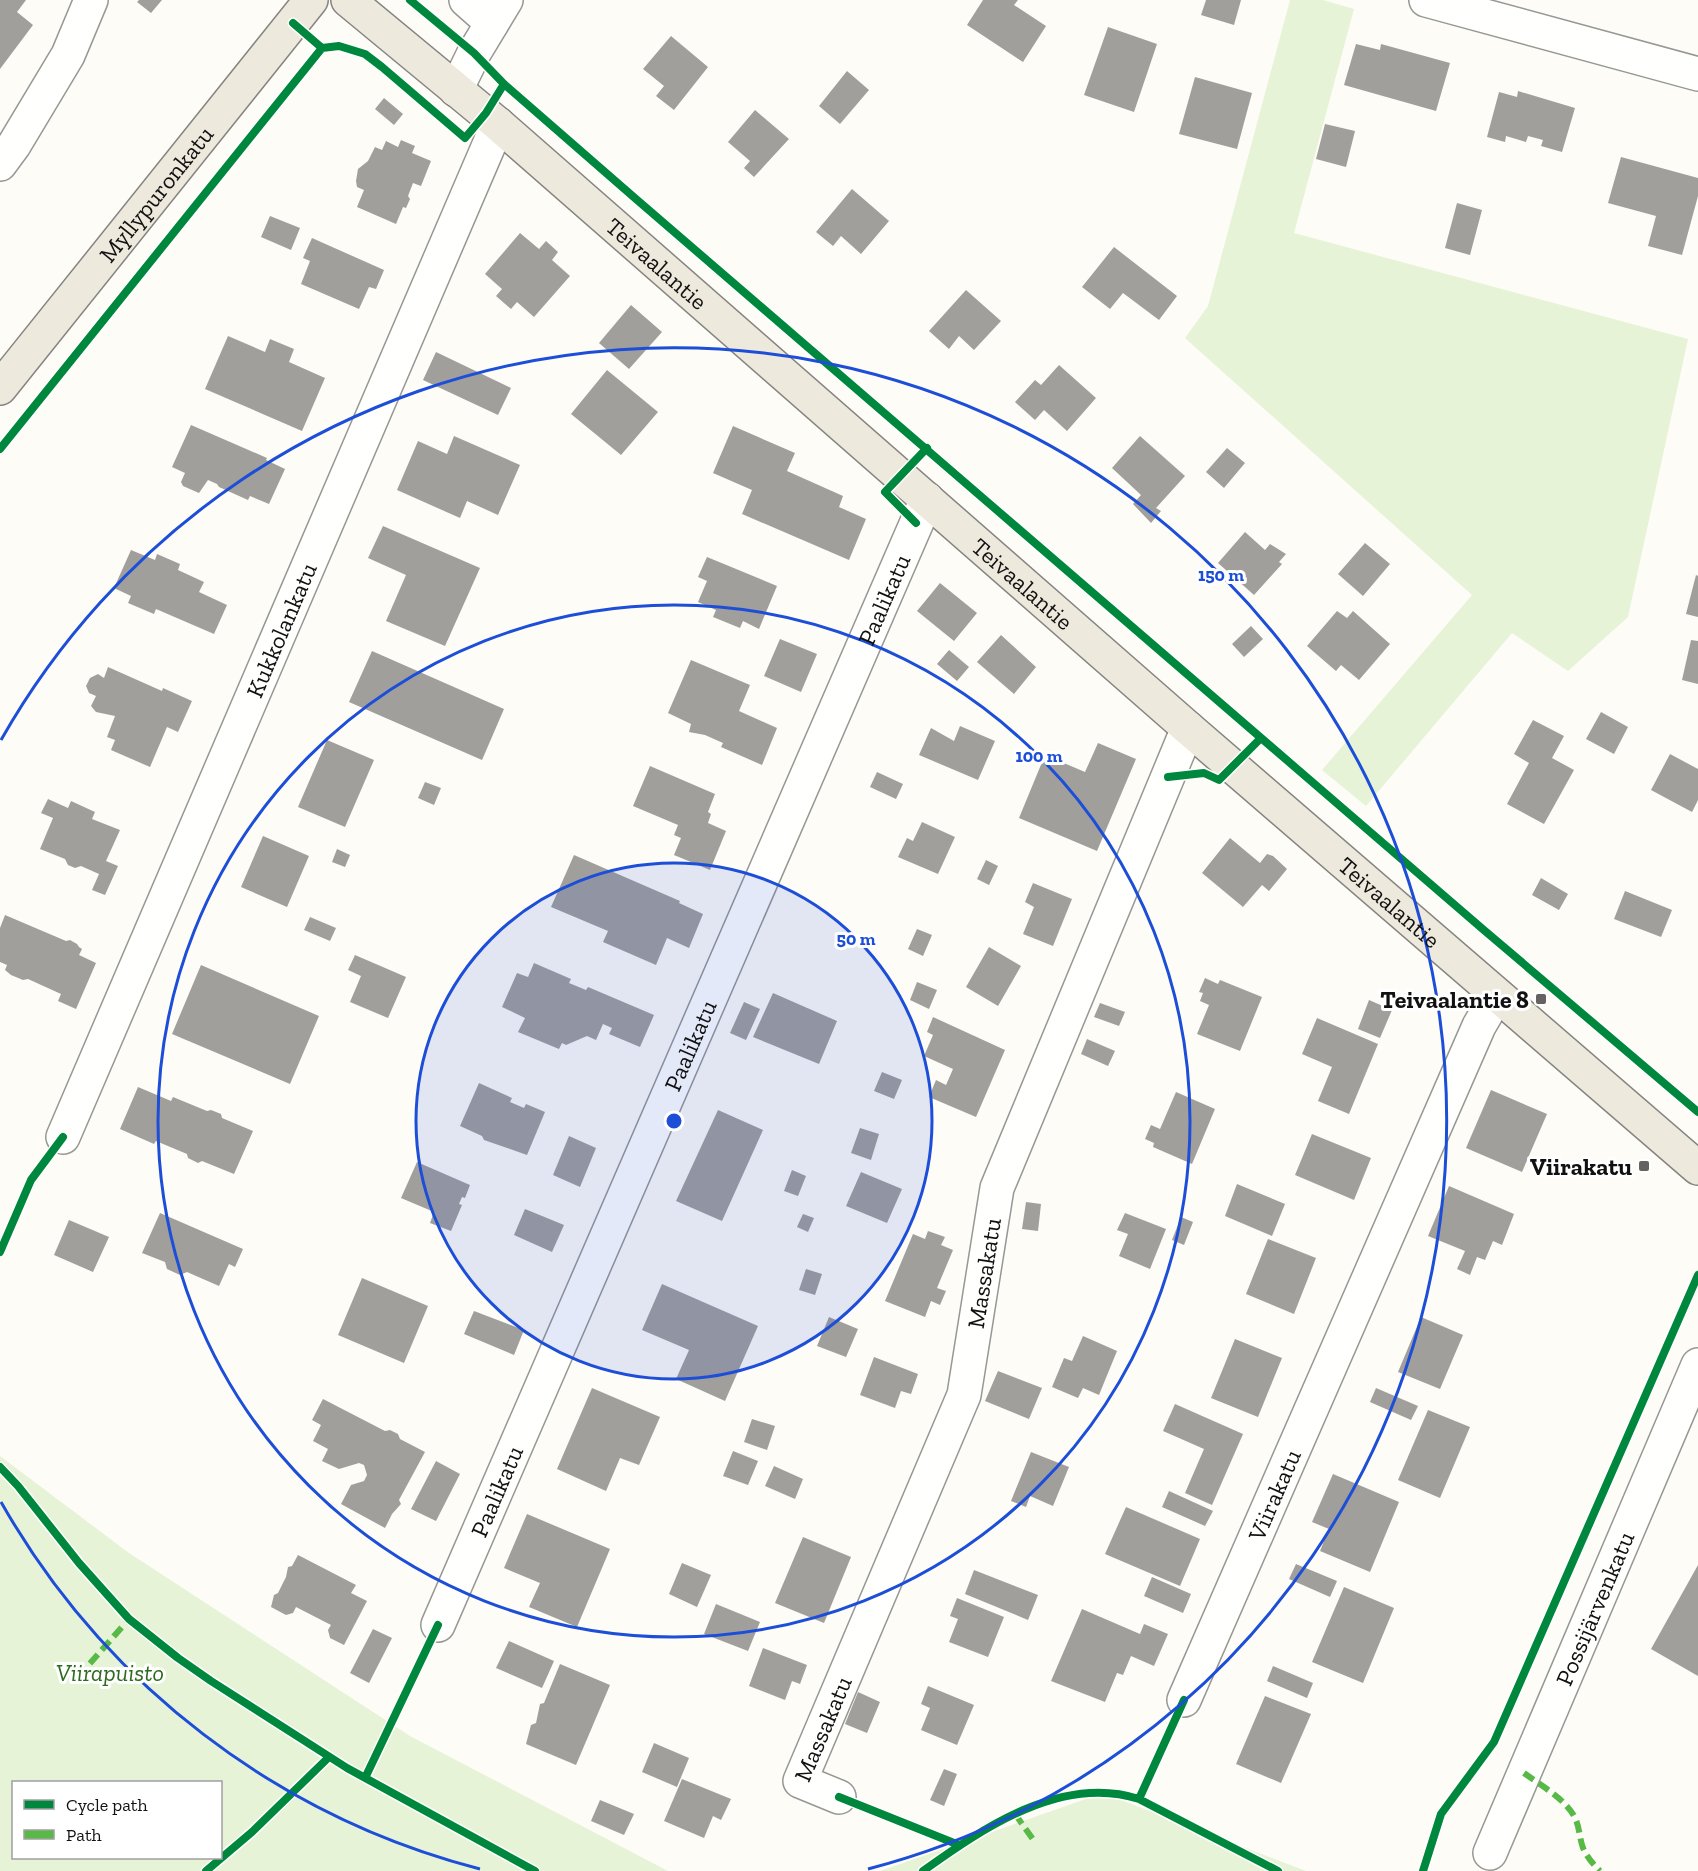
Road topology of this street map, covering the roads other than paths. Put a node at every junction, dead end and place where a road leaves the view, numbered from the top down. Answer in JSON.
{"nodes":[{"id":1,"x":91,"y":0,"type":"edge"},
{"id":2,"x":311,"y":0,"type":"edge"},
{"id":3,"x":348,"y":0,"type":"edge"},
{"id":4,"x":466,"y":0,"type":"edge"},
{"id":5,"x":1426,"y":0,"type":"edge"},
{"id":6,"x":499,"y":11,"type":"edge"},
{"id":7,"x":1698,"y":74,"type":"edge"},
{"id":8,"x":456,"y":90,"type":"junction"},
{"id":9,"x":498,"y":124,"type":"junction"},
{"id":10,"x":0,"y":164,"type":"edge"},
{"id":11,"x":0,"y":388,"type":"edge"},
{"id":12,"x":927,"y":499,"type":"junction"},
{"id":13,"x":1188,"y":728,"type":"junction"},
{"id":14,"x":1497,"y":995,"type":"junction"},
{"id":15,"x":63,"y":1137,"type":"dead end"},
{"id":16,"x":1698,"y":1168,"type":"edge"},
{"id":17,"x":1698,"y":1365,"type":"edge"},
{"id":18,"x":438,"y":1625,"type":"dead end"},
{"id":19,"x":1184,"y":1700,"type":"dead end"},
{"id":20,"x":839,"y":1797,"type":"dead end"},
{"id":21,"x":1490,"y":1853,"type":"dead end"}],
"edges":[{"from":1,"to":10,"type":"street"},
{"from":2,"to":11,"type":"main road","name":"Myllypuronkatu"},
{"from":3,"to":8,"type":"main road","name":"Teivaalantie"},
{"from":4,"to":6,"type":"street"},
{"from":5,"to":7,"type":"street"},
{"from":6,"to":8,"type":"street"},
{"from":8,"to":9,"type":"main road","name":"Teivaalantie"},
{"from":9,"to":12,"type":"main road","name":"Teivaalantie"},
{"from":9,"to":15,"type":"street","name":"Kukkolankatu"},
{"from":12,"to":13,"type":"main road","name":"Teivaalantie"},
{"from":12,"to":18,"type":"street","name":"Paalikatu"},
{"from":13,"to":14,"type":"main road","name":"Teivaalantie"},
{"from":13,"to":20,"type":"street","name":"Massakatu"},
{"from":14,"to":16,"type":"main road","name":"Teivaalantie"},
{"from":14,"to":19,"type":"street","name":"Viirakatu"},
{"from":17,"to":21,"type":"street","name":"Possijärvenkatu"}]}
